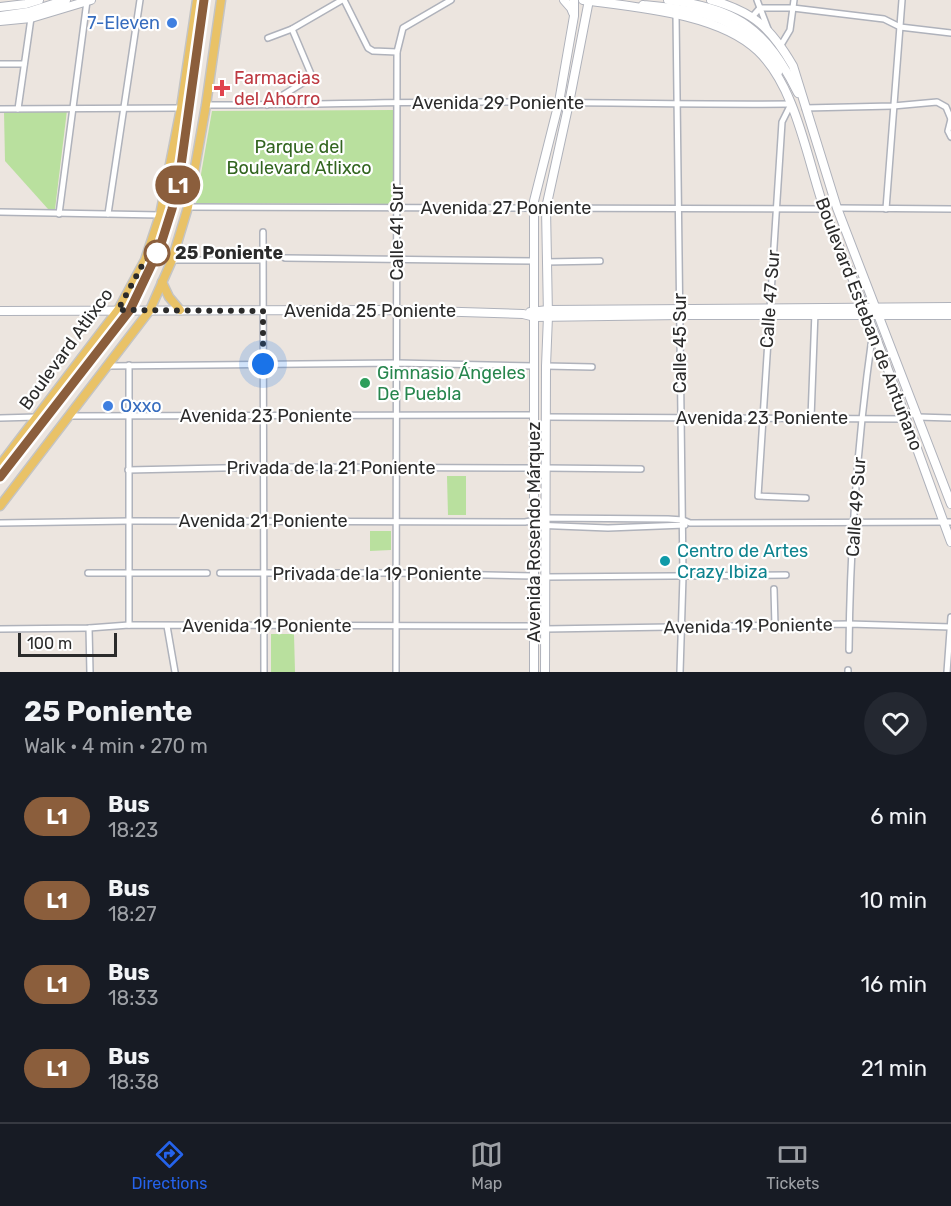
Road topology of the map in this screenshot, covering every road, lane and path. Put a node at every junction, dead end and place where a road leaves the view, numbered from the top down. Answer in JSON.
{"nodes":[{"id":1,"x":39,"y":0,"type":"edge"},
{"id":2,"x":66,"y":0,"type":"edge"},
{"id":3,"x":140,"y":0,"type":"edge"},
{"id":4,"x":191,"y":0,"type":"edge"},
{"id":5,"x":197,"y":0,"type":"edge"},
{"id":6,"x":221,"y":0,"type":"edge"},
{"id":7,"x":343,"y":0,"type":"edge"},
{"id":8,"x":451,"y":0,"type":"edge"},
{"id":9,"x":564,"y":0,"type":"edge"},
{"id":10,"x":574,"y":0,"type":"edge"},
{"id":11,"x":587,"y":0,"type":"edge"},
{"id":12,"x":600,"y":0,"type":"edge"},
{"id":13,"x":668,"y":0,"type":"edge"},
{"id":14,"x":711,"y":0,"type":"edge"},
{"id":15,"x":757,"y":0,"type":"edge"},
{"id":16,"x":794,"y":0,"type":"edge"},
{"id":17,"x":902,"y":0,"type":"edge"},
{"id":18,"x":89,"y":1,"type":"edge"},
{"id":19,"x":0,"y":7,"type":"edge"},
{"id":20,"x":760,"y":8,"type":"junction"},
{"id":21,"x":793,"y":8,"type":"junction"},
{"id":22,"x":195,"y":13,"type":"junction"},
{"id":23,"x":676,"y":15,"type":"junction"},
{"id":24,"x":0,"y":16,"type":"edge"},
{"id":25,"x":574,"y":16,"type":"junction"},
{"id":26,"x":752,"y":17,"type":"junction"},
{"id":27,"x":31,"y":18,"type":"junction"},
{"id":28,"x":0,"y":21,"type":"edge"},
{"id":29,"x":900,"y":27,"type":"junction"},
{"id":30,"x":292,"y":29,"type":"junction"},
{"id":31,"x":769,"y":30,"type":"junction"},
{"id":32,"x":951,"y":33,"type":"edge"},
{"id":33,"x":756,"y":37,"type":"junction"},
{"id":34,"x":268,"y":38,"type":"dead end"},
{"id":35,"x":781,"y":45,"type":"junction"},
{"id":36,"x":397,"y":52,"type":"junction"},
{"id":37,"x":0,"y":64,"type":"edge"},
{"id":38,"x":24,"y":64,"type":"junction"},
{"id":39,"x":782,"y":82,"type":"junction"},
{"id":40,"x":398,"y":102,"type":"junction"},
{"id":41,"x":559,"y":102,"type":"junction"},
{"id":42,"x":569,"y":103,"type":"junction"},
{"id":43,"x":791,"y":104,"type":"junction"},
{"id":44,"x":206,"y":105,"type":"junction"},
{"id":45,"x":267,"y":105,"type":"junction"},
{"id":46,"x":677,"y":105,"type":"junction"},
{"id":47,"x":893,"y":106,"type":"junction"},
{"id":48,"x":124,"y":108,"type":"junction"},
{"id":49,"x":182,"y":108,"type":"junction"},
{"id":50,"x":805,"y":108,"type":"junction"},
{"id":51,"x":0,"y":109,"type":"edge"},
{"id":52,"x":18,"y":109,"type":"junction"},
{"id":53,"x":73,"y":109,"type":"junction"},
{"id":54,"x":951,"y":119,"type":"edge"},
{"id":55,"x":951,"y":137,"type":"edge"},
{"id":56,"x":188,"y":207,"type":"junction"},
{"id":57,"x":397,"y":208,"type":"junction"},
{"id":58,"x":534,"y":208,"type":"junction"},
{"id":59,"x":546,"y":208,"type":"junction"},
{"id":60,"x":679,"y":208,"type":"junction"},
{"id":61,"x":837,"y":208,"type":"junction"},
{"id":62,"x":825,"y":209,"type":"junction"},
{"id":63,"x":886,"y":209,"type":"junction"},
{"id":64,"x":951,"y":209,"type":"edge"},
{"id":65,"x":777,"y":210,"type":"junction"},
{"id":66,"x":0,"y":212,"type":"edge"},
{"id":67,"x":58,"y":214,"type":"junction"},
{"id":68,"x":108,"y":214,"type":"junction"},
{"id":69,"x":160,"y":215,"type":"junction"},
{"id":70,"x":263,"y":232,"type":"dead end"},
{"id":71,"x":285,"y":258,"type":"dead end"},
{"id":72,"x":172,"y":260,"type":"junction"},
{"id":73,"x":263,"y":260,"type":"junction"},
{"id":74,"x":397,"y":260,"type":"junction"},
{"id":75,"x":534,"y":261,"type":"junction"},
{"id":76,"x":600,"y":261,"type":"dead end"},
{"id":77,"x":546,"y":262,"type":"junction"},
{"id":78,"x":162,"y":282,"type":"junction"},
{"id":79,"x":951,"y":307,"type":"edge"},
{"id":80,"x":118,"y":310,"type":"junction"},
{"id":81,"x":150,"y":310,"type":"junction"},
{"id":82,"x":180,"y":310,"type":"junction"},
{"id":83,"x":397,"y":310,"type":"junction"},
{"id":84,"x":0,"y":311,"type":"edge"},
{"id":85,"x":263,"y":311,"type":"junction"},
{"id":86,"x":681,"y":311,"type":"junction"},
{"id":87,"x":770,"y":311,"type":"junction"},
{"id":88,"x":815,"y":312,"type":"junction"},
{"id":89,"x":866,"y":312,"type":"junction"},
{"id":90,"x":877,"y":312,"type":"junction"},
{"id":91,"x":548,"y":313,"type":"junction"},
{"id":92,"x":535,"y":314,"type":"junction"},
{"id":93,"x":951,"y":315,"type":"edge"},
{"id":94,"x":873,"y":328,"type":"junction"},
{"id":95,"x":397,"y":363,"type":"junction"},
{"id":96,"x":263,"y":364,"type":"junction"},
{"id":97,"x":129,"y":365,"type":"junction"},
{"id":98,"x":109,"y":366,"type":"junction"},
{"id":99,"x":534,"y":366,"type":"junction"},
{"id":100,"x":546,"y":366,"type":"junction"},
{"id":101,"x":592,"y":367,"type":"dead end"},
{"id":102,"x":534,"y":415,"type":"junction"},
{"id":103,"x":69,"y":416,"type":"junction"},
{"id":104,"x":129,"y":416,"type":"junction"},
{"id":105,"x":265,"y":416,"type":"junction"},
{"id":106,"x":397,"y":416,"type":"junction"},
{"id":107,"x":37,"y":417,"type":"junction"},
{"id":108,"x":546,"y":417,"type":"junction"},
{"id":109,"x":918,"y":417,"type":"junction"},
{"id":110,"x":0,"y":418,"type":"edge"},
{"id":111,"x":680,"y":418,"type":"junction"},
{"id":112,"x":762,"y":418,"type":"junction"},
{"id":113,"x":811,"y":418,"type":"junction"},
{"id":114,"x":951,"y":418,"type":"edge"},
{"id":115,"x":862,"y":419,"type":"junction"},
{"id":116,"x":905,"y":419,"type":"junction"},
{"id":117,"x":0,"y":465,"type":"edge"},
{"id":118,"x":265,"y":468,"type":"junction"},
{"id":119,"x":397,"y":468,"type":"junction"},
{"id":120,"x":534,"y":468,"type":"junction"},
{"id":121,"x":545,"y":468,"type":"junction"},
{"id":122,"x":641,"y":469,"type":"dead end"},
{"id":123,"x":128,"y":470,"type":"junction"},
{"id":124,"x":806,"y":498,"type":"dead end"},
{"id":125,"x":951,"y":504,"type":"edge"},
{"id":126,"x":0,"y":506,"type":"edge"},
{"id":127,"x":129,"y":521,"type":"junction"},
{"id":128,"x":265,"y":521,"type":"junction"},
{"id":129,"x":396,"y":521,"type":"junction"},
{"id":130,"x":534,"y":522,"type":"junction"},
{"id":131,"x":947,"y":522,"type":"edge"},
{"id":132,"x":0,"y":523,"type":"edge"},
{"id":133,"x":546,"y":523,"type":"junction"},
{"id":134,"x":682,"y":523,"type":"junction"},
{"id":135,"x":854,"y":523,"type":"junction"},
{"id":136,"x":951,"y":542,"type":"edge"},
{"id":137,"x":129,"y":572,"type":"junction"},
{"id":138,"x":88,"y":573,"type":"dead end"},
{"id":139,"x":207,"y":573,"type":"dead end"},
{"id":140,"x":220,"y":573,"type":"dead end"},
{"id":141,"x":265,"y":573,"type":"junction"},
{"id":142,"x":396,"y":573,"type":"junction"},
{"id":143,"x":786,"y":575,"type":"dead end"},
{"id":144,"x":534,"y":576,"type":"junction"},
{"id":145,"x":683,"y":576,"type":"junction"},
{"id":146,"x":546,"y":577,"type":"junction"},
{"id":147,"x":774,"y":589,"type":"dead end"},
{"id":148,"x":951,"y":617,"type":"edge"},
{"id":149,"x":849,"y":624,"type":"junction"},
{"id":150,"x":129,"y":625,"type":"junction"},
{"id":151,"x":167,"y":626,"type":"junction"},
{"id":152,"x":263,"y":626,"type":"junction"},
{"id":153,"x":397,"y":626,"type":"junction"},
{"id":154,"x":534,"y":626,"type":"junction"},
{"id":155,"x":775,"y":626,"type":"junction"},
{"id":156,"x":951,"y":627,"type":"edge"},
{"id":157,"x":89,"y":628,"type":"junction"},
{"id":158,"x":545,"y":628,"type":"junction"},
{"id":159,"x":683,"y":628,"type":"junction"},
{"id":160,"x":0,"y":629,"type":"edge"},
{"id":161,"x":849,"y":650,"type":"dead end"},
{"id":162,"x":90,"y":672,"type":"edge"},
{"id":163,"x":175,"y":672,"type":"edge"},
{"id":164,"x":264,"y":672,"type":"edge"},
{"id":165,"x":396,"y":672,"type":"edge"},
{"id":166,"x":534,"y":672,"type":"edge"},
{"id":167,"x":545,"y":672,"type":"edge"},
{"id":168,"x":680,"y":672,"type":"edge"},
{"id":169,"x":947,"y":672,"type":"edge"}],
"edges":[{"from":1,"to":19,"type":"main road"},
{"from":2,"to":24,"type":"main road"},
{"from":3,"to":48,"type":"street"},
{"from":4,"to":22,"type":"main road"},
{"from":5,"to":22,"type":"main road","name":"Boulevard Atlixco"},
{"from":6,"to":44,"type":"main road"},
{"from":7,"to":30,"type":"street"},
{"from":7,"to":36,"type":"street"},
{"from":8,"to":36,"type":"street","name":"Calle 41 Sur"},
{"from":9,"to":25,"type":"main road"},
{"from":10,"to":25,"type":"main road","name":"Avenida Rosendo Márquez"},
{"from":11,"to":23,"type":"main road"},
{"from":11,"to":42,"type":"main road","name":"Avenida Rosendo Márquez"},
{"from":12,"to":33,"type":"main road"},
{"from":13,"to":33,"type":"main road"},
{"from":14,"to":26,"type":"main road"},
{"from":15,"to":20,"type":"street"},
{"from":16,"to":21,"type":"street"},
{"from":17,"to":29,"type":"street"},
{"from":18,"to":27,"type":"main road"},
{"from":18,"to":53,"type":"street"},
{"from":20,"to":21,"type":"street"},
{"from":20,"to":26,"type":"street"},
{"from":20,"to":31,"type":"street"},
{"from":21,"to":29,"type":"street"},
{"from":21,"to":35,"type":"street"},
{"from":22,"to":49,"type":"main road","name":"Boulevard Atlixco"},
{"from":23,"to":39,"type":"main road"},
{"from":23,"to":46,"type":"street","name":"Calle 45 Sur"},
{"from":25,"to":41,"type":"main road","name":"Avenida Rosendo Márquez"},
{"from":26,"to":31,"type":"main road"},
{"from":27,"to":28,"type":"main road"},
{"from":27,"to":38,"type":"street"},
{"from":29,"to":32,"type":"street"},
{"from":29,"to":47,"type":"street"},
{"from":30,"to":34,"type":"street"},
{"from":30,"to":45,"type":"street"},
{"from":31,"to":35,"type":"main road"},
{"from":33,"to":39,"type":"main road"},
{"from":33,"to":50,"type":"main road"},
{"from":35,"to":50,"type":"main road"},
{"from":36,"to":40,"type":"street","name":"Calle 41 Sur"},
{"from":37,"to":38,"type":"street"},
{"from":38,"to":52,"type":"street"},
{"from":39,"to":43,"type":"main road","name":"Boulevard Esteban de Antuñano"},
{"from":40,"to":41,"type":"street","name":"Avenida 29 Poniente"},
{"from":40,"to":45,"type":"street","name":"Avenida 29 Poniente"},
{"from":40,"to":57,"type":"street","name":"Calle 41 Sur"},
{"from":41,"to":42,"type":"street","name":"Avenida 29 Poniente"},
{"from":41,"to":58,"type":"main road","name":"Avenida Rosendo Márquez"},
{"from":42,"to":46,"type":"street","name":"Avenida 29 Poniente"},
{"from":42,"to":59,"type":"main road","name":"Avenida Rosendo Márquez"},
{"from":43,"to":46,"type":"street","name":"Avenida 29 Poniente"},
{"from":43,"to":62,"type":"main road","name":"Boulevard Esteban de Antuñano"},
{"from":43,"to":65,"type":"street","name":"Calle 47 Sur"},
{"from":44,"to":45,"type":"street","name":"Avenida 29 Poniente"},
{"from":44,"to":56,"type":"main road"},
{"from":46,"to":60,"type":"street","name":"Calle 45 Sur"},
{"from":47,"to":50,"type":"street"},
{"from":47,"to":54,"type":"street"},
{"from":47,"to":63,"type":"street"},
{"from":48,"to":49,"type":"street"},
{"from":48,"to":53,"type":"street"},
{"from":48,"to":68,"type":"street"},
{"from":49,"to":69,"type":"main road","name":"Boulevard Atlixco"},
{"from":50,"to":61,"type":"main road","name":"Boulevard Esteban de Antuñano"},
{"from":51,"to":52,"type":"street"},
{"from":52,"to":53,"type":"street"},
{"from":53,"to":67,"type":"street"},
{"from":54,"to":55,"type":"street"},
{"from":56,"to":57,"type":"street","name":"Avenida 27 Poniente"},
{"from":56,"to":72,"type":"main road"},
{"from":57,"to":58,"type":"street","name":"Avenida 27 Poniente"},
{"from":57,"to":74,"type":"street","name":"Calle 41 Sur"},
{"from":58,"to":59,"type":"street","name":"Avenida 27 Poniente"},
{"from":58,"to":75,"type":"main road","name":"Avenida Rosendo Márquez"},
{"from":59,"to":60,"type":"street","name":"Avenida 27 Poniente"},
{"from":59,"to":77,"type":"main road","name":"Avenida Rosendo Márquez"},
{"from":60,"to":65,"type":"street","name":"Avenida 27 Poniente"},
{"from":60,"to":86,"type":"street","name":"Calle 45 Sur"},
{"from":61,"to":63,"type":"street"},
{"from":61,"to":90,"type":"main road","name":"Boulevard Esteban de Antuñano"},
{"from":62,"to":65,"type":"street","name":"Avenida 27 Poniente"},
{"from":62,"to":89,"type":"main road","name":"Boulevard Esteban de Antuñano"},
{"from":63,"to":64,"type":"street"},
{"from":65,"to":87,"type":"street","name":"Calle 47 Sur"},
{"from":66,"to":67,"type":"street"},
{"from":67,"to":68,"type":"street"},
{"from":68,"to":69,"type":"street"},
{"from":69,"to":80,"type":"main road","name":"Boulevard Atlixco"},
{"from":70,"to":73,"type":"street"},
{"from":71,"to":74,"type":"street"},
{"from":72,"to":73,"type":"street"},
{"from":72,"to":78,"type":"main road"},
{"from":73,"to":85,"type":"street"},
{"from":74,"to":75,"type":"street"},
{"from":74,"to":83,"type":"street","name":"Calle 41 Sur"},
{"from":75,"to":92,"type":"main road","name":"Avenida Rosendo Márquez"},
{"from":76,"to":77,"type":"street"},
{"from":77,"to":91,"type":"main road","name":"Avenida Rosendo Márquez"},
{"from":78,"to":81,"type":"main road"},
{"from":78,"to":82,"type":"main road"},
{"from":79,"to":90,"type":"main road","name":"Avenida 25 Poniente"},
{"from":80,"to":81,"type":"main road","name":"Avenida 25 Poniente"},
{"from":80,"to":84,"type":"main road","name":"Avenida 25 Poniente"},
{"from":80,"to":107,"type":"main road","name":"Boulevard Atlixco"},
{"from":81,"to":82,"type":"main road","name":"Avenida 25 Poniente"},
{"from":81,"to":98,"type":"main road"},
{"from":82,"to":85,"type":"main road","name":"Avenida 25 Poniente"},
{"from":83,"to":85,"type":"main road","name":"Avenida 25 Poniente"},
{"from":83,"to":92,"type":"main road","name":"Avenida 25 Poniente"},
{"from":83,"to":95,"type":"street","name":"Calle 41 Sur"},
{"from":85,"to":96,"type":"street"},
{"from":86,"to":87,"type":"main road","name":"Avenida 25 Poniente"},
{"from":86,"to":91,"type":"main road","name":"Avenida 25 Poniente"},
{"from":86,"to":111,"type":"street","name":"Calle 45 Sur"},
{"from":87,"to":88,"type":"main road","name":"Avenida 25 Poniente"},
{"from":87,"to":112,"type":"street","name":"Calle 47 Sur"},
{"from":88,"to":89,"type":"main road","name":"Avenida 25 Poniente"},
{"from":88,"to":113,"type":"street"},
{"from":89,"to":90,"type":"main road","name":"Avenida 25 Poniente"},
{"from":89,"to":94,"type":"main road","name":"Boulevard Esteban de Antuñano"},
{"from":90,"to":93,"type":"main road","name":"Avenida 25 Poniente"},
{"from":90,"to":109,"type":"main road","name":"Boulevard Esteban de Antuñano"},
{"from":91,"to":92,"type":"main road","name":"Avenida 25 Poniente"},
{"from":91,"to":100,"type":"main road","name":"Avenida Rosendo Márquez"},
{"from":92,"to":99,"type":"main road","name":"Avenida Rosendo Márquez"},
{"from":94,"to":115,"type":"street","name":"Calle 49 Sur"},
{"from":94,"to":116,"type":"main road","name":"Boulevard Esteban de Antuñano"},
{"from":95,"to":96,"type":"street"},
{"from":95,"to":99,"type":"street"},
{"from":95,"to":106,"type":"street","name":"Calle 41 Sur"},
{"from":96,"to":97,"type":"street"},
{"from":96,"to":105,"type":"street"},
{"from":97,"to":98,"type":"street"},
{"from":97,"to":104,"type":"street"},
{"from":98,"to":103,"type":"main road"},
{"from":99,"to":102,"type":"main road","name":"Avenida Rosendo Márquez"},
{"from":100,"to":101,"type":"street"},
{"from":100,"to":108,"type":"main road","name":"Avenida Rosendo Márquez"},
{"from":102,"to":106,"type":"street","name":"Avenida 23 Poniente"},
{"from":102,"to":120,"type":"main road","name":"Avenida Rosendo Márquez"},
{"from":103,"to":104,"type":"street","name":"Avenida 23 Poniente"},
{"from":103,"to":126,"type":"main road"},
{"from":104,"to":105,"type":"street","name":"Avenida 23 Poniente"},
{"from":104,"to":123,"type":"street"},
{"from":105,"to":106,"type":"street","name":"Avenida 23 Poniente"},
{"from":105,"to":118,"type":"street"},
{"from":106,"to":119,"type":"street","name":"Calle 41 Sur"},
{"from":107,"to":110,"type":"street"},
{"from":107,"to":117,"type":"main road","name":"Boulevard Atlixco"},
{"from":108,"to":111,"type":"street","name":"Avenida 23 Poniente"},
{"from":108,"to":121,"type":"main road","name":"Avenida Rosendo Márquez"},
{"from":109,"to":114,"type":"street"},
{"from":109,"to":125,"type":"main road","name":"Boulevard Esteban de Antuñano"},
{"from":111,"to":112,"type":"street","name":"Avenida 23 Poniente"},
{"from":111,"to":134,"type":"street","name":"Calle 45 Sur"},
{"from":112,"to":113,"type":"street","name":"Avenida 23 Poniente"},
{"from":112,"to":124,"type":"street","name":"Calle 47 Sur"},
{"from":113,"to":115,"type":"street","name":"Avenida 23 Poniente"},
{"from":115,"to":116,"type":"street","name":"Avenida 23 Poniente"},
{"from":115,"to":135,"type":"street","name":"Calle 49 Sur"},
{"from":116,"to":131,"type":"main road","name":"Boulevard Esteban de Antuñano"},
{"from":118,"to":119,"type":"street","name":"Privada de la 21 Poniente"},
{"from":118,"to":123,"type":"street","name":"Privada de la 21 Poniente"},
{"from":118,"to":128,"type":"street"},
{"from":119,"to":120,"type":"street","name":"Privada de la 21 Poniente"},
{"from":119,"to":129,"type":"street","name":"Calle 41 Sur"},
{"from":120,"to":130,"type":"main road","name":"Avenida Rosendo Márquez"},
{"from":121,"to":122,"type":"street"},
{"from":121,"to":133,"type":"main road","name":"Avenida Rosendo Márquez"},
{"from":123,"to":127,"type":"street"},
{"from":127,"to":128,"type":"street","name":"Avenida 21 Poniente"},
{"from":127,"to":132,"type":"street","name":"Avenida 21 Poniente"},
{"from":127,"to":137,"type":"street"},
{"from":128,"to":129,"type":"street","name":"Avenida 21 Poniente"},
{"from":128,"to":141,"type":"street"},
{"from":129,"to":130,"type":"street","name":"Avenida 21 Poniente"},
{"from":129,"to":142,"type":"street","name":"Calle 41 Sur"},
{"from":130,"to":133,"type":"street","name":"Avenida 21 Poniente"},
{"from":130,"to":144,"type":"main road","name":"Avenida Rosendo Márquez"},
{"from":131,"to":135,"type":"street","name":"Avenida 21 Poniente"},
{"from":131,"to":136,"type":"main road","name":"Boulevard Esteban de Antuñano"},
{"from":133,"to":134,"type":"street","name":"Avenida 21 Poniente"},
{"from":133,"to":134,"type":"street","name":"Avenida 21 Poniente"},
{"from":133,"to":146,"type":"main road","name":"Avenida Rosendo Márquez"},
{"from":134,"to":135,"type":"street","name":"Avenida 21 Poniente"},
{"from":134,"to":145,"type":"street","name":"Calle 45 Sur"},
{"from":135,"to":149,"type":"street","name":"Calle 49 Sur"},
{"from":137,"to":138,"type":"street"},
{"from":137,"to":139,"type":"street"},
{"from":137,"to":150,"type":"street"},
{"from":140,"to":141,"type":"street","name":"Privada de la 19 Poniente"},
{"from":141,"to":142,"type":"street","name":"Privada de la 19 Poniente"},
{"from":141,"to":152,"type":"street"},
{"from":142,"to":144,"type":"street","name":"Privada de la 19 Poniente"},
{"from":142,"to":153,"type":"street","name":"Calle 41 Sur"},
{"from":143,"to":145,"type":"street"},
{"from":144,"to":154,"type":"main road","name":"Avenida Rosendo Márquez"},
{"from":145,"to":146,"type":"street"},
{"from":145,"to":159,"type":"street","name":"Calle 45 Sur"},
{"from":146,"to":158,"type":"main road","name":"Avenida Rosendo Márquez"},
{"from":147,"to":155,"type":"street"},
{"from":148,"to":156,"type":"street"},
{"from":149,"to":155,"type":"street","name":"Avenida 19 Poniente"},
{"from":149,"to":156,"type":"street","name":"Avenida 19 Poniente"},
{"from":149,"to":161,"type":"street","name":"Calle 49 Sur"},
{"from":150,"to":151,"type":"street","name":"Avenida 19 Poniente"},
{"from":150,"to":157,"type":"street","name":"Avenida 19 Poniente"},
{"from":151,"to":152,"type":"street","name":"Avenida 19 Poniente"},
{"from":151,"to":163,"type":"street"},
{"from":152,"to":153,"type":"street","name":"Avenida 19 Poniente"},
{"from":152,"to":164,"type":"street"},
{"from":153,"to":154,"type":"street","name":"Avenida 19 Poniente"},
{"from":153,"to":165,"type":"street","name":"Calle 41 Sur"},
{"from":154,"to":166,"type":"main road","name":"Avenida Rosendo Márquez"},
{"from":155,"to":159,"type":"street","name":"Avenida 19 Poniente"},
{"from":156,"to":169,"type":"street"},
{"from":157,"to":160,"type":"street","name":"Avenida 19 Poniente"},
{"from":157,"to":162,"type":"street"},
{"from":158,"to":159,"type":"street","name":"Avenida 19 Poniente"},
{"from":158,"to":167,"type":"main road","name":"Avenida Rosendo Márquez"},
{"from":159,"to":168,"type":"street","name":"Calle 45 Sur"}]}
